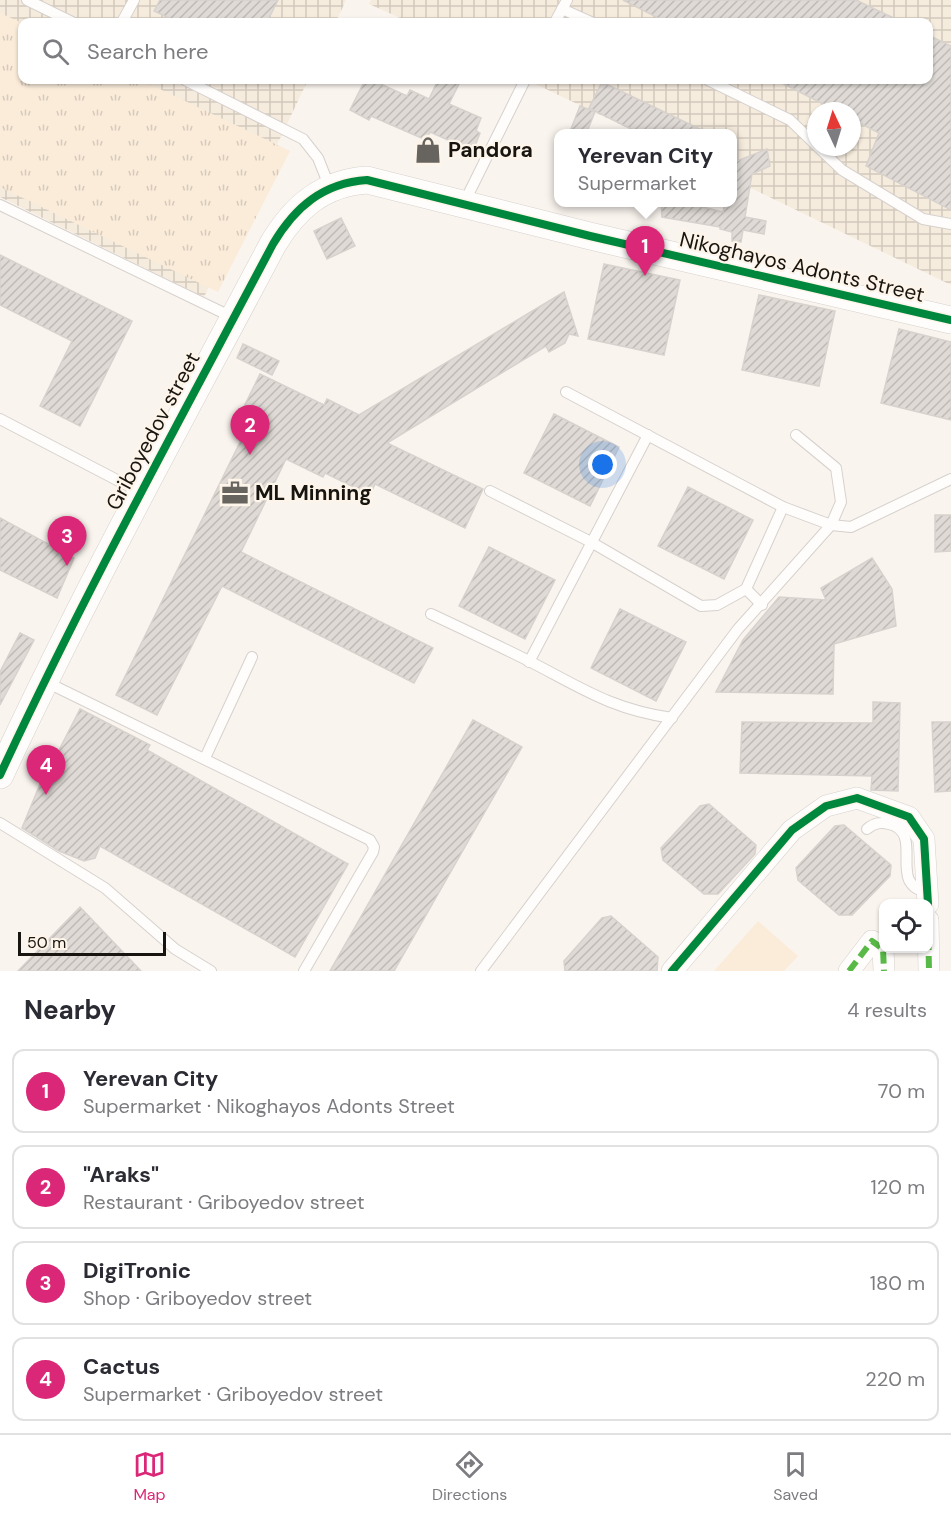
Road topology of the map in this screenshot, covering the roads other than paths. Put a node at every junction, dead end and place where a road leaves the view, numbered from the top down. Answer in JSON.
{"nodes":[{"id":1,"x":27,"y":0,"type":"edge"},
{"id":2,"x":134,"y":0,"type":"edge"},
{"id":3,"x":565,"y":4,"type":"edge"},
{"id":4,"x":64,"y":18,"type":"edge"},
{"id":5,"x":125,"y":18,"type":"edge"},
{"id":6,"x":557,"y":18,"type":"edge"},
{"id":7,"x":585,"y":18,"type":"edge"},
{"id":8,"x":193,"y":84,"type":"edge"},
{"id":9,"x":523,"y":84,"type":"edge"},
{"id":10,"x":716,"y":84,"type":"edge"},
{"id":11,"x":807,"y":136,"type":"edge"},
{"id":12,"x":827,"y":156,"type":"edge"},
{"id":13,"x":328,"y":183,"type":"junction"},
{"id":14,"x":465,"y":200,"type":"junction"},
{"id":15,"x":0,"y":205,"type":"edge"},
{"id":16,"x":951,"y":224,"type":"edge"},
{"id":17,"x":592,"y":231,"type":"junction"},
{"id":18,"x":951,"y":310,"type":"edge"},
{"id":19,"x":230,"y":316,"type":"junction"},
{"id":20,"x":951,"y":320,"type":"edge"},
{"id":21,"x":566,"y":392,"type":"dead end"},
{"id":22,"x":0,"y":419,"type":"edge"},
{"id":23,"x":648,"y":435,"type":"junction"},
{"id":24,"x":796,"y":435,"type":"dead end"},
{"id":25,"x":951,"y":478,"type":"edge"},
{"id":26,"x":135,"y":490,"type":"junction"},
{"id":27,"x":490,"y":491,"type":"dead end"},
{"id":28,"x":783,"y":507,"type":"junction"},
{"id":29,"x":831,"y":525,"type":"junction"},
{"id":30,"x":591,"y":542,"type":"junction"},
{"id":31,"x":746,"y":589,"type":"junction"},
{"id":32,"x":762,"y":605,"type":"junction"},
{"id":33,"x":431,"y":614,"type":"dead end"},
{"id":34,"x":252,"y":657,"type":"dead end"},
{"id":35,"x":529,"y":662,"type":"junction"},
{"id":36,"x":44,"y":681,"type":"junction"},
{"id":37,"x":672,"y":718,"type":"junction"},
{"id":38,"x":0,"y":752,"type":"edge"},
{"id":39,"x":206,"y":758,"type":"junction"},
{"id":40,"x":0,"y":775,"type":"edge"},
{"id":41,"x":0,"y":823,"type":"edge"},
{"id":42,"x":867,"y":829,"type":"dead end"},
{"id":43,"x":928,"y":898,"type":"edge"},
{"id":44,"x":929,"y":953,"type":"edge"},
{"id":45,"x":211,"y":971,"type":"edge"},
{"id":46,"x":304,"y":971,"type":"edge"},
{"id":47,"x":481,"y":971,"type":"edge"},
{"id":48,"x":672,"y":971,"type":"edge"},
{"id":49,"x":849,"y":971,"type":"edge"},
{"id":50,"x":884,"y":971,"type":"edge"},
{"id":51,"x":929,"y":971,"type":"edge"}],
"edges":[{"from":1,"to":4,"type":"lane"},
{"from":2,"to":5,"type":"lane"},
{"from":3,"to":6,"type":"lane"},
{"from":3,"to":7,"type":"lane"},
{"from":8,"to":13,"type":"lane"},
{"from":9,"to":14,"type":"lane"},
{"from":10,"to":11,"type":"lane"},
{"from":12,"to":16,"type":"lane"},
{"from":13,"to":14,"type":"street","name":"Nikoghayos Adonts Street"},
{"from":13,"to":19,"type":"street","name":"Griboyedov street"},
{"from":14,"to":17,"type":"street","name":"Nikoghayos Adonts Street"},
{"from":15,"to":19,"type":"lane"},
{"from":17,"to":18,"type":"street","name":"Nikoghayos Adonts Street"},
{"from":17,"to":20,"type":"street","name":"Nikoghayos Adonts Street"},
{"from":19,"to":26,"type":"street","name":"Griboyedov street"},
{"from":21,"to":23,"type":"lane"},
{"from":22,"to":26,"type":"lane"},
{"from":23,"to":28,"type":"lane"},
{"from":23,"to":30,"type":"lane"},
{"from":24,"to":29,"type":"lane"},
{"from":25,"to":29,"type":"lane"},
{"from":26,"to":36,"type":"street","name":"Griboyedov street"},
{"from":26,"to":38,"type":"street","name":"Griboyedov street"},
{"from":27,"to":30,"type":"lane"},
{"from":28,"to":29,"type":"lane"},
{"from":28,"to":31,"type":"lane"},
{"from":29,"to":32,"type":"lane"},
{"from":30,"to":31,"type":"lane"},
{"from":30,"to":35,"type":"lane"},
{"from":31,"to":32,"type":"lane"},
{"from":32,"to":37,"type":"lane"},
{"from":33,"to":35,"type":"lane"},
{"from":34,"to":39,"type":"lane"},
{"from":35,"to":37,"type":"lane"},
{"from":36,"to":39,"type":"lane"},
{"from":36,"to":40,"type":"street","name":"Griboyedov street"},
{"from":37,"to":47,"type":"lane"},
{"from":39,"to":46,"type":"lane"},
{"from":41,"to":45,"type":"lane"},
{"from":42,"to":43,"type":"lane"},
{"from":43,"to":48,"type":"street"},
{"from":44,"to":51,"type":"street"},
{"from":49,"to":50,"type":"street"}]}
